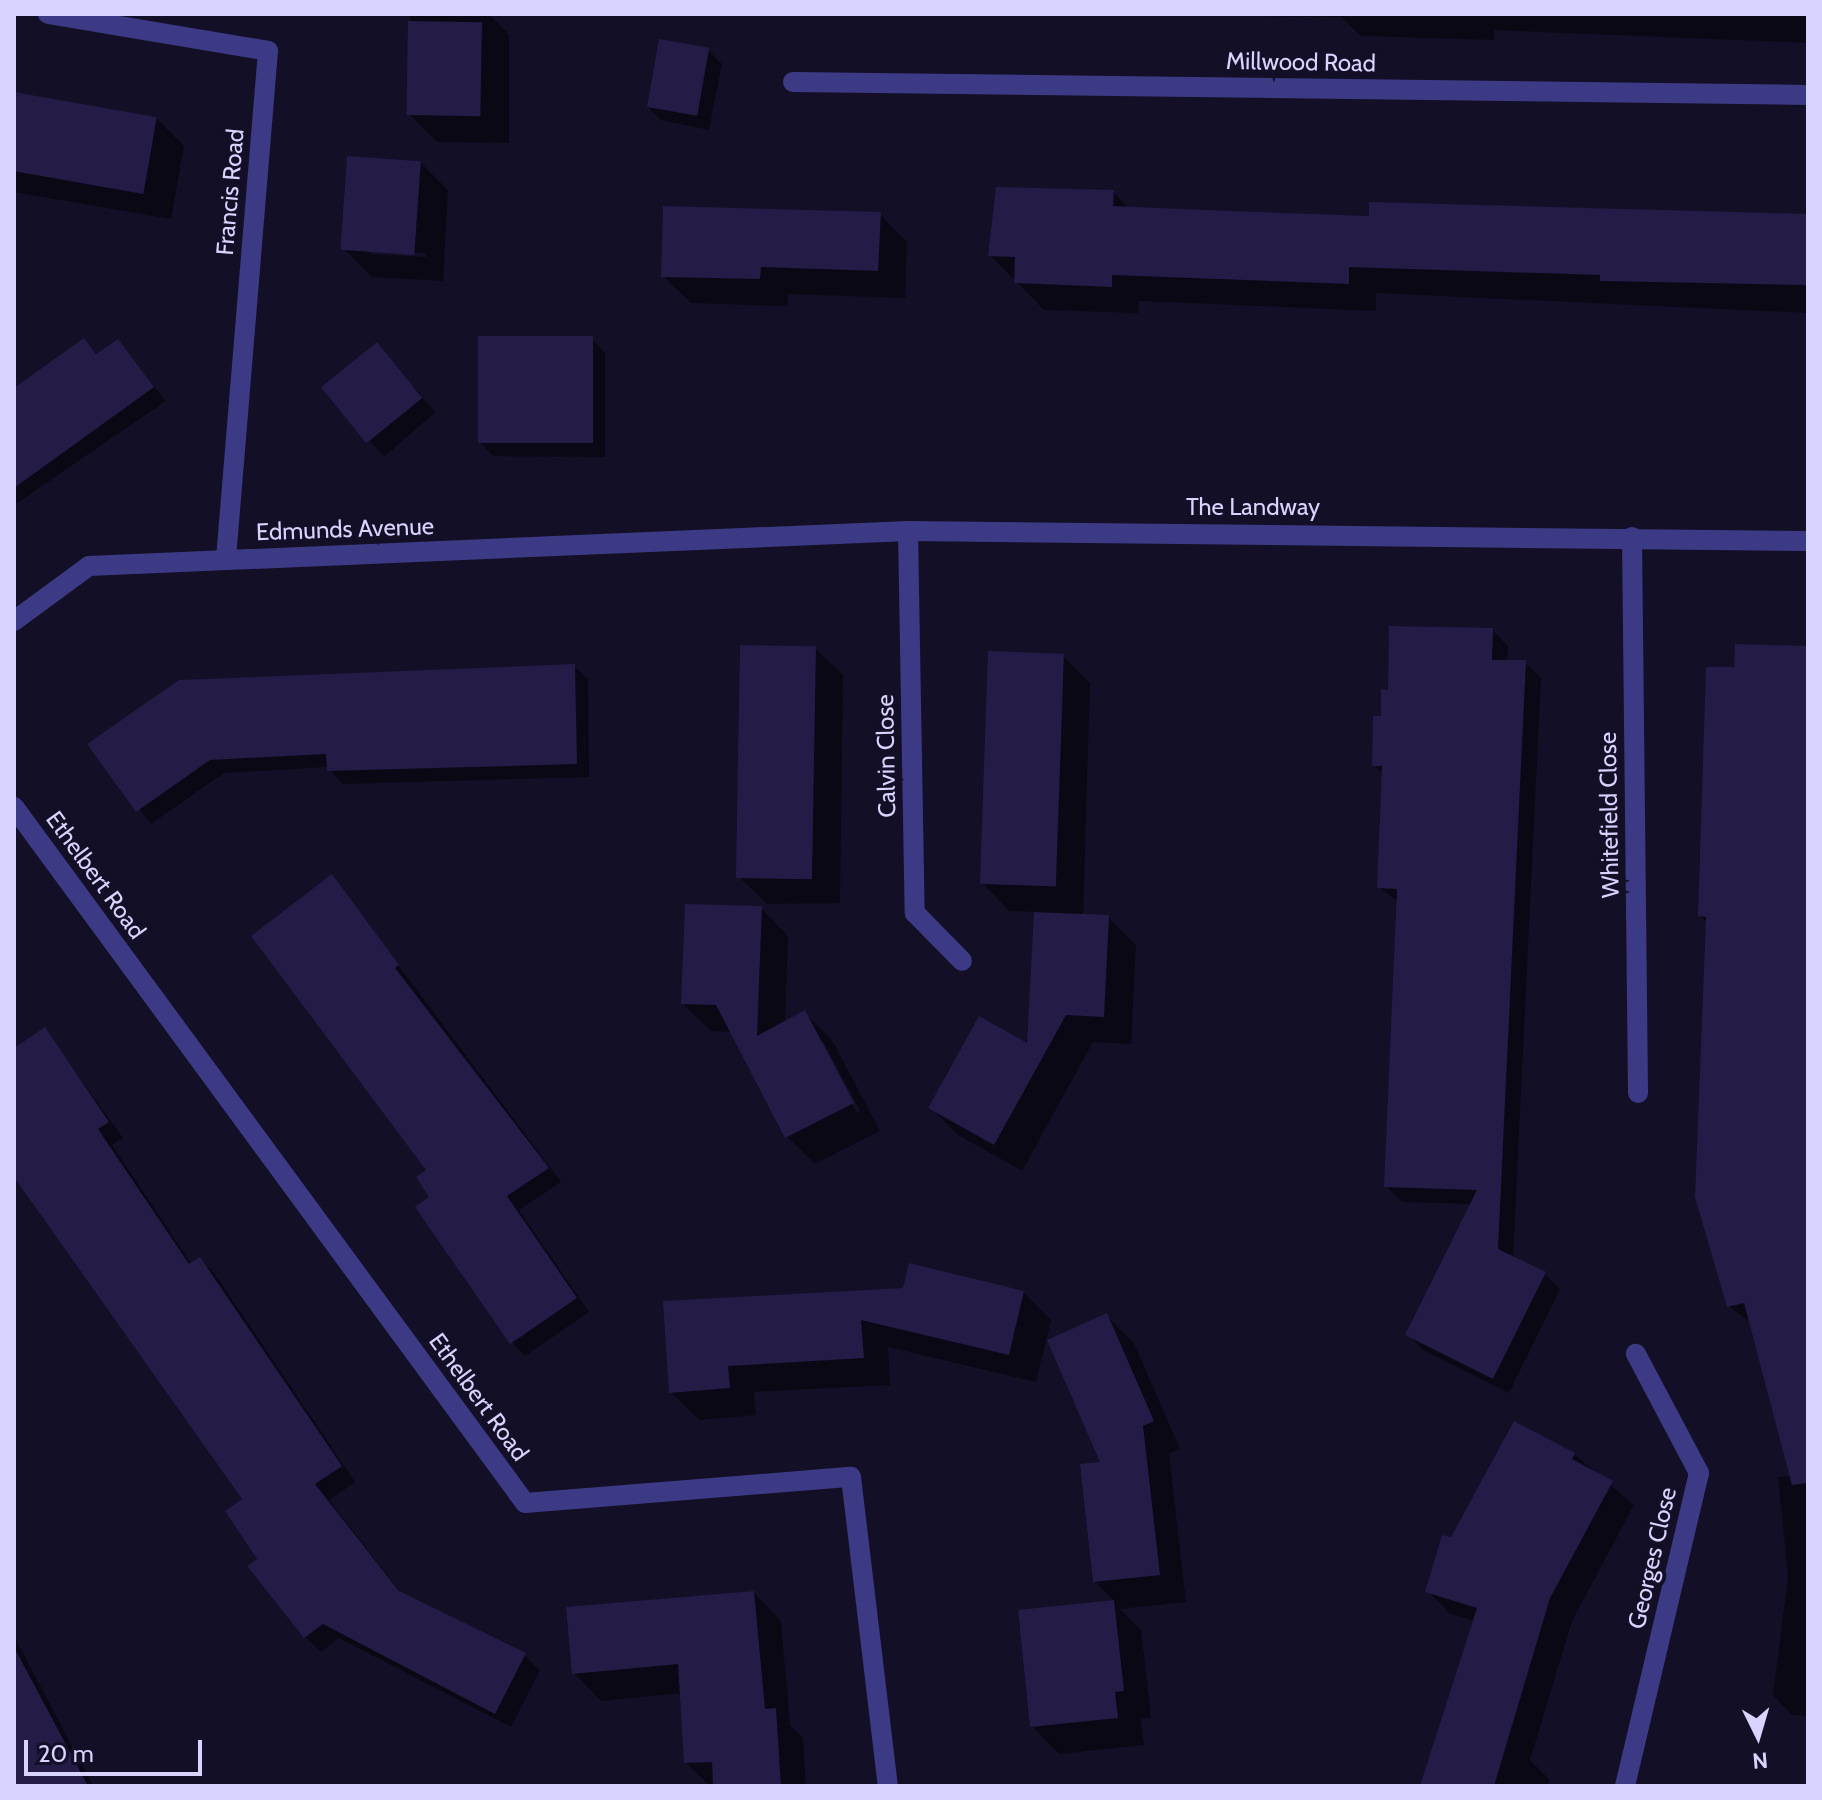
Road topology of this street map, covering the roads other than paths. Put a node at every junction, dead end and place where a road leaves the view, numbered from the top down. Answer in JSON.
{"nodes":[{"id":1,"x":48,"y":14,"type":"edge"},
{"id":2,"x":793,"y":82,"type":"dead end"},
{"id":3,"x":1808,"y":95,"type":"edge"},
{"id":4,"x":908,"y":531,"type":"junction"},
{"id":5,"x":1632,"y":537,"type":"junction"},
{"id":6,"x":697,"y":540,"type":"joint"},
{"id":7,"x":1808,"y":541,"type":"edge"},
{"id":8,"x":226,"y":559,"type":"junction"},
{"id":9,"x":14,"y":621,"type":"edge"},
{"id":10,"x":14,"y":807,"type":"edge"},
{"id":11,"x":962,"y":961,"type":"dead end"},
{"id":12,"x":1638,"y":1093,"type":"dead end"},
{"id":13,"x":1636,"y":1354,"type":"dead end"},
{"id":14,"x":888,"y":1786,"type":"edge"},
{"id":15,"x":1625,"y":1786,"type":"edge"}],
"edges":[{"from":1,"to":8,"type":"street","name":"Francis Road"},
{"from":2,"to":3,"type":"street","name":"Millwood Road"},
{"from":4,"to":5,"type":"street","name":"The Landway"},
{"from":4,"to":6,"type":"street","name":"The Landway"},
{"from":4,"to":11,"type":"street","name":"Calvin Close"},
{"from":5,"to":7,"type":"street","name":"The Landway"},
{"from":5,"to":12,"type":"street","name":"Whitefield Close"},
{"from":6,"to":8,"type":"street","name":"Edmunds Avenue"},
{"from":8,"to":9,"type":"street","name":"Edmunds Avenue"},
{"from":10,"to":14,"type":"street","name":"Ethelbert Road"},
{"from":13,"to":15,"type":"street","name":"Georges Close"}]}
